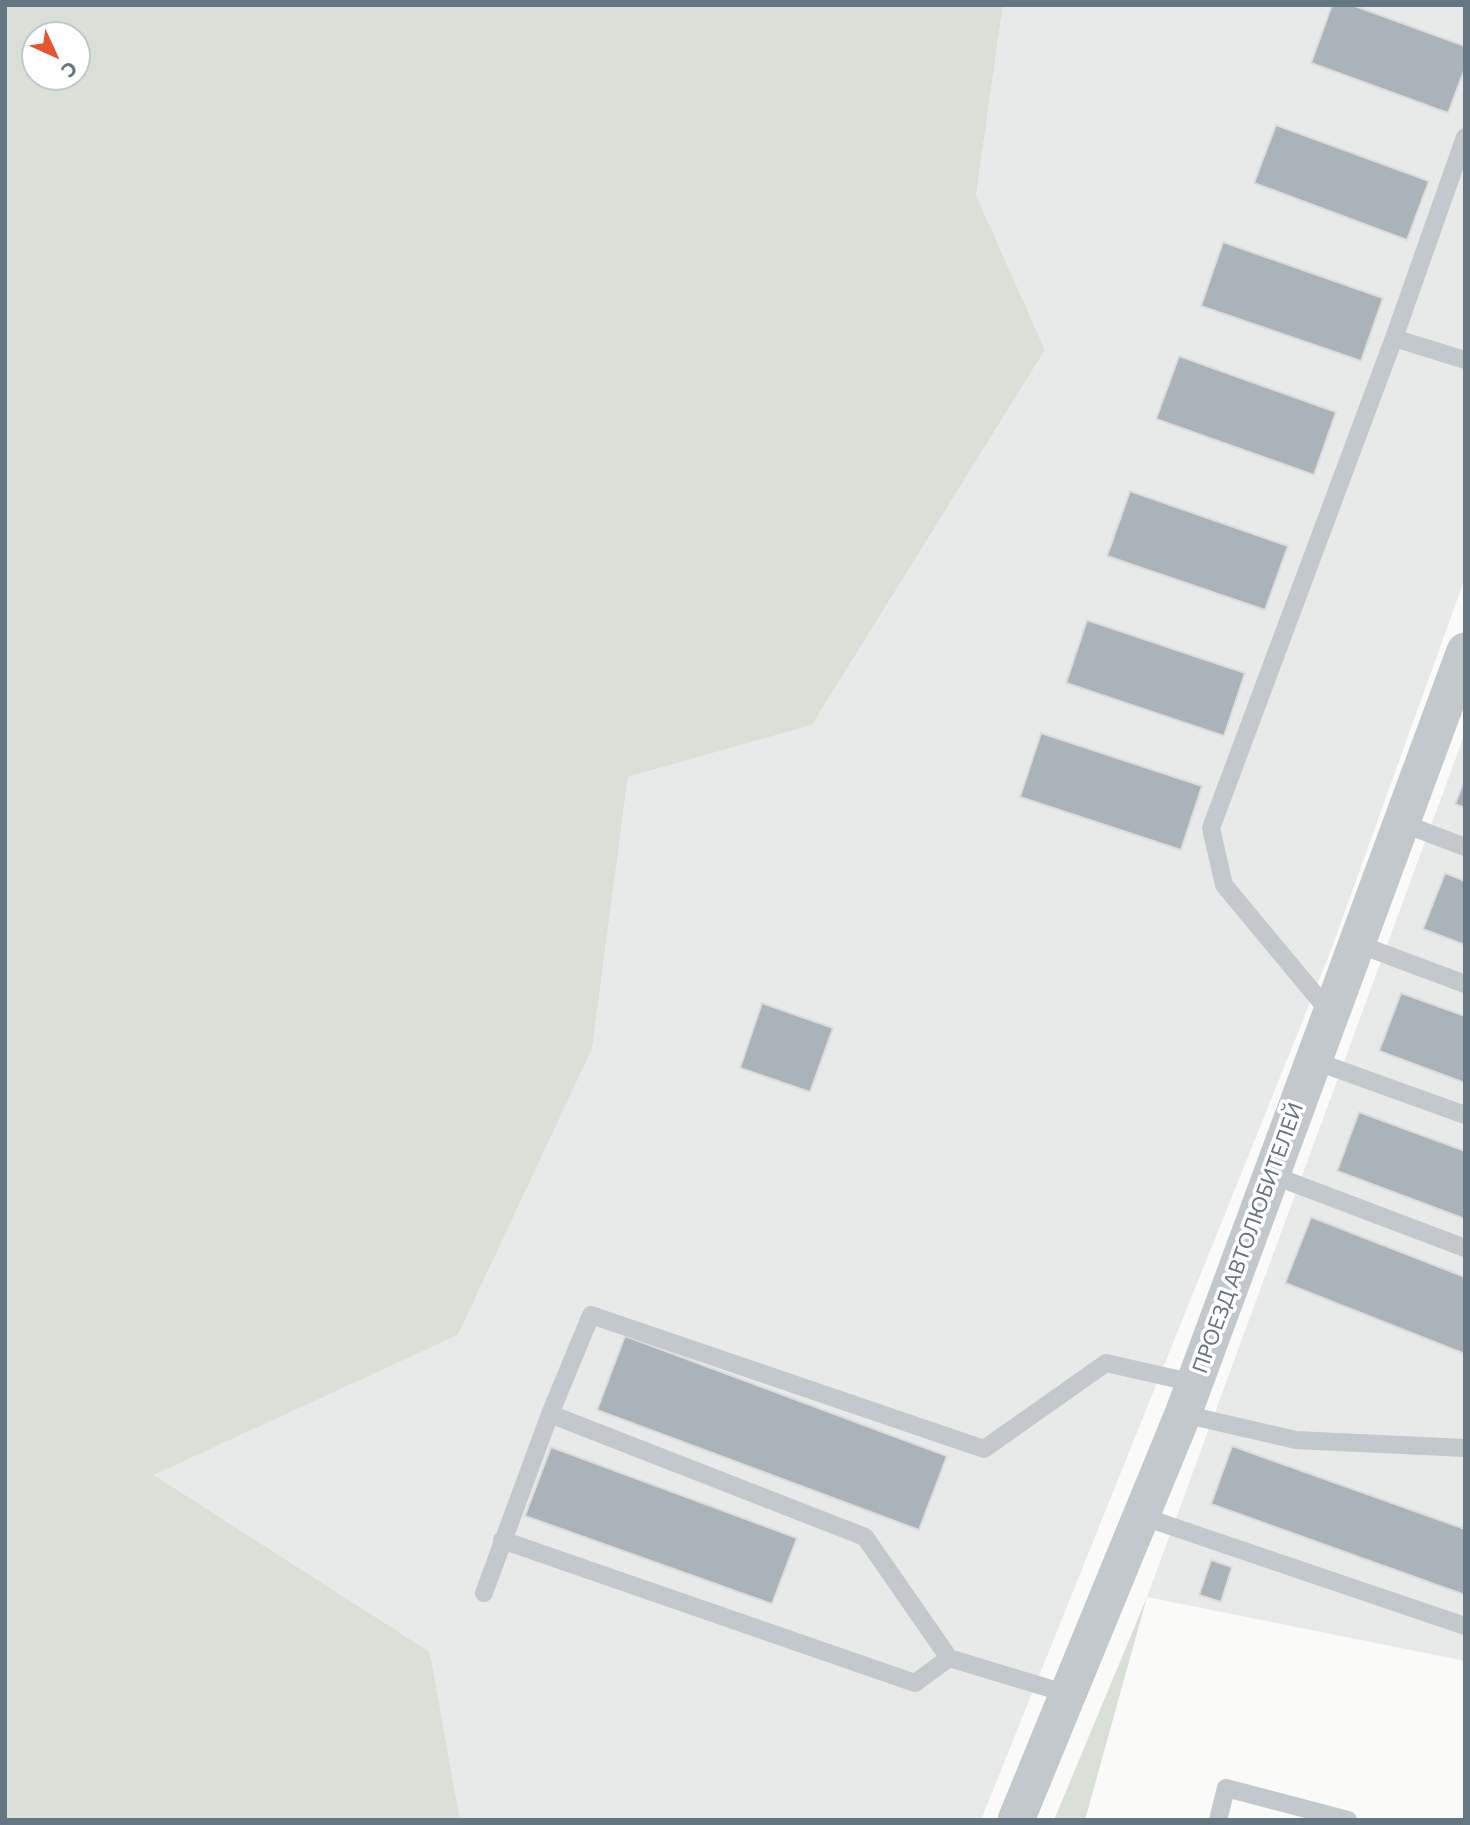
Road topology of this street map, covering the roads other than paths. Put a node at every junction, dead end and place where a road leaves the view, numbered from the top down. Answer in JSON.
{"nodes":[{"id":1,"x":1465,"y":136,"type":"edge"},
{"id":2,"x":1394,"y":338,"type":"junction"},
{"id":3,"x":1465,"y":360,"type":"edge"},
{"id":4,"x":1465,"y":651,"type":"edge"},
{"id":5,"x":1455,"y":706,"type":"edge"},
{"id":6,"x":1402,"y":823,"type":"junction"},
{"id":7,"x":1465,"y":847,"type":"edge"},
{"id":8,"x":1358,"y":944,"type":"junction"},
{"id":9,"x":1465,"y":984,"type":"edge"},
{"id":10,"x":1332,"y":1015,"type":"junction"},
{"id":11,"x":1315,"y":1060,"type":"junction"},
{"id":12,"x":1465,"y":1115,"type":"edge"},
{"id":13,"x":1272,"y":1175,"type":"junction"},
{"id":14,"x":1465,"y":1248,"type":"edge"},
{"id":15,"x":1188,"y":1399,"type":"junction"},
{"id":16,"x":550,"y":1414,"type":"junction"},
{"id":17,"x":1465,"y":1448,"type":"edge"},
{"id":18,"x":1141,"y":1516,"type":"junction"},
{"id":19,"x":502,"y":1540,"type":"junction"},
{"id":20,"x":484,"y":1593,"type":"dead end"},
{"id":21,"x":1465,"y":1626,"type":"edge"},
{"id":22,"x":950,"y":1658,"type":"junction"},
{"id":23,"x":1068,"y":1694,"type":"junction"},
{"id":24,"x":1016,"y":1820,"type":"edge"},
{"id":25,"x":1218,"y":1820,"type":"edge"},
{"id":26,"x":1348,"y":1820,"type":"edge"}],
"edges":[{"from":1,"to":2,"type":"lane"},
{"from":2,"to":3,"type":"lane"},
{"from":2,"to":10,"type":"lane"},
{"from":4,"to":5,"type":"street","name":"ПРОЕЗД АВТОЛЮБИТЕЛЕЙ"},
{"from":5,"to":6,"type":"street","name":"ПРОЕЗД АВТОЛЮБИТЕЛЕЙ"},
{"from":6,"to":7,"type":"lane"},
{"from":6,"to":8,"type":"street","name":"ПРОЕЗД АВТОЛЮБИТЕЛЕЙ"},
{"from":8,"to":9,"type":"lane"},
{"from":8,"to":10,"type":"street","name":"ПРОЕЗД АВТОЛЮБИТЕЛЕЙ"},
{"from":10,"to":11,"type":"street","name":"ПРОЕЗД АВТОЛЮБИТЕЛЕЙ"},
{"from":11,"to":12,"type":"lane"},
{"from":11,"to":13,"type":"street","name":"ПРОЕЗД АВТОЛЮБИТЕЛЕЙ"},
{"from":13,"to":14,"type":"lane"},
{"from":13,"to":15,"type":"street","name":"ПРОЕЗД АВТОЛЮБИТЕЛЕЙ"},
{"from":15,"to":16,"type":"lane"},
{"from":15,"to":17,"type":"lane"},
{"from":15,"to":18,"type":"street","name":"ПРОЕЗД АВТОЛЮБИТЕЛЕЙ"},
{"from":16,"to":19,"type":"lane"},
{"from":16,"to":22,"type":"lane"},
{"from":18,"to":21,"type":"lane"},
{"from":18,"to":23,"type":"street","name":"ПРОЕЗД АВТОЛЮБИТЕЛЕЙ"},
{"from":19,"to":20,"type":"lane"},
{"from":19,"to":22,"type":"lane"},
{"from":22,"to":23,"type":"lane"},
{"from":23,"to":24,"type":"street","name":"ПРОЕЗД АВТОЛЮБИТЕЛЕЙ"},
{"from":25,"to":26,"type":"lane"}]}
